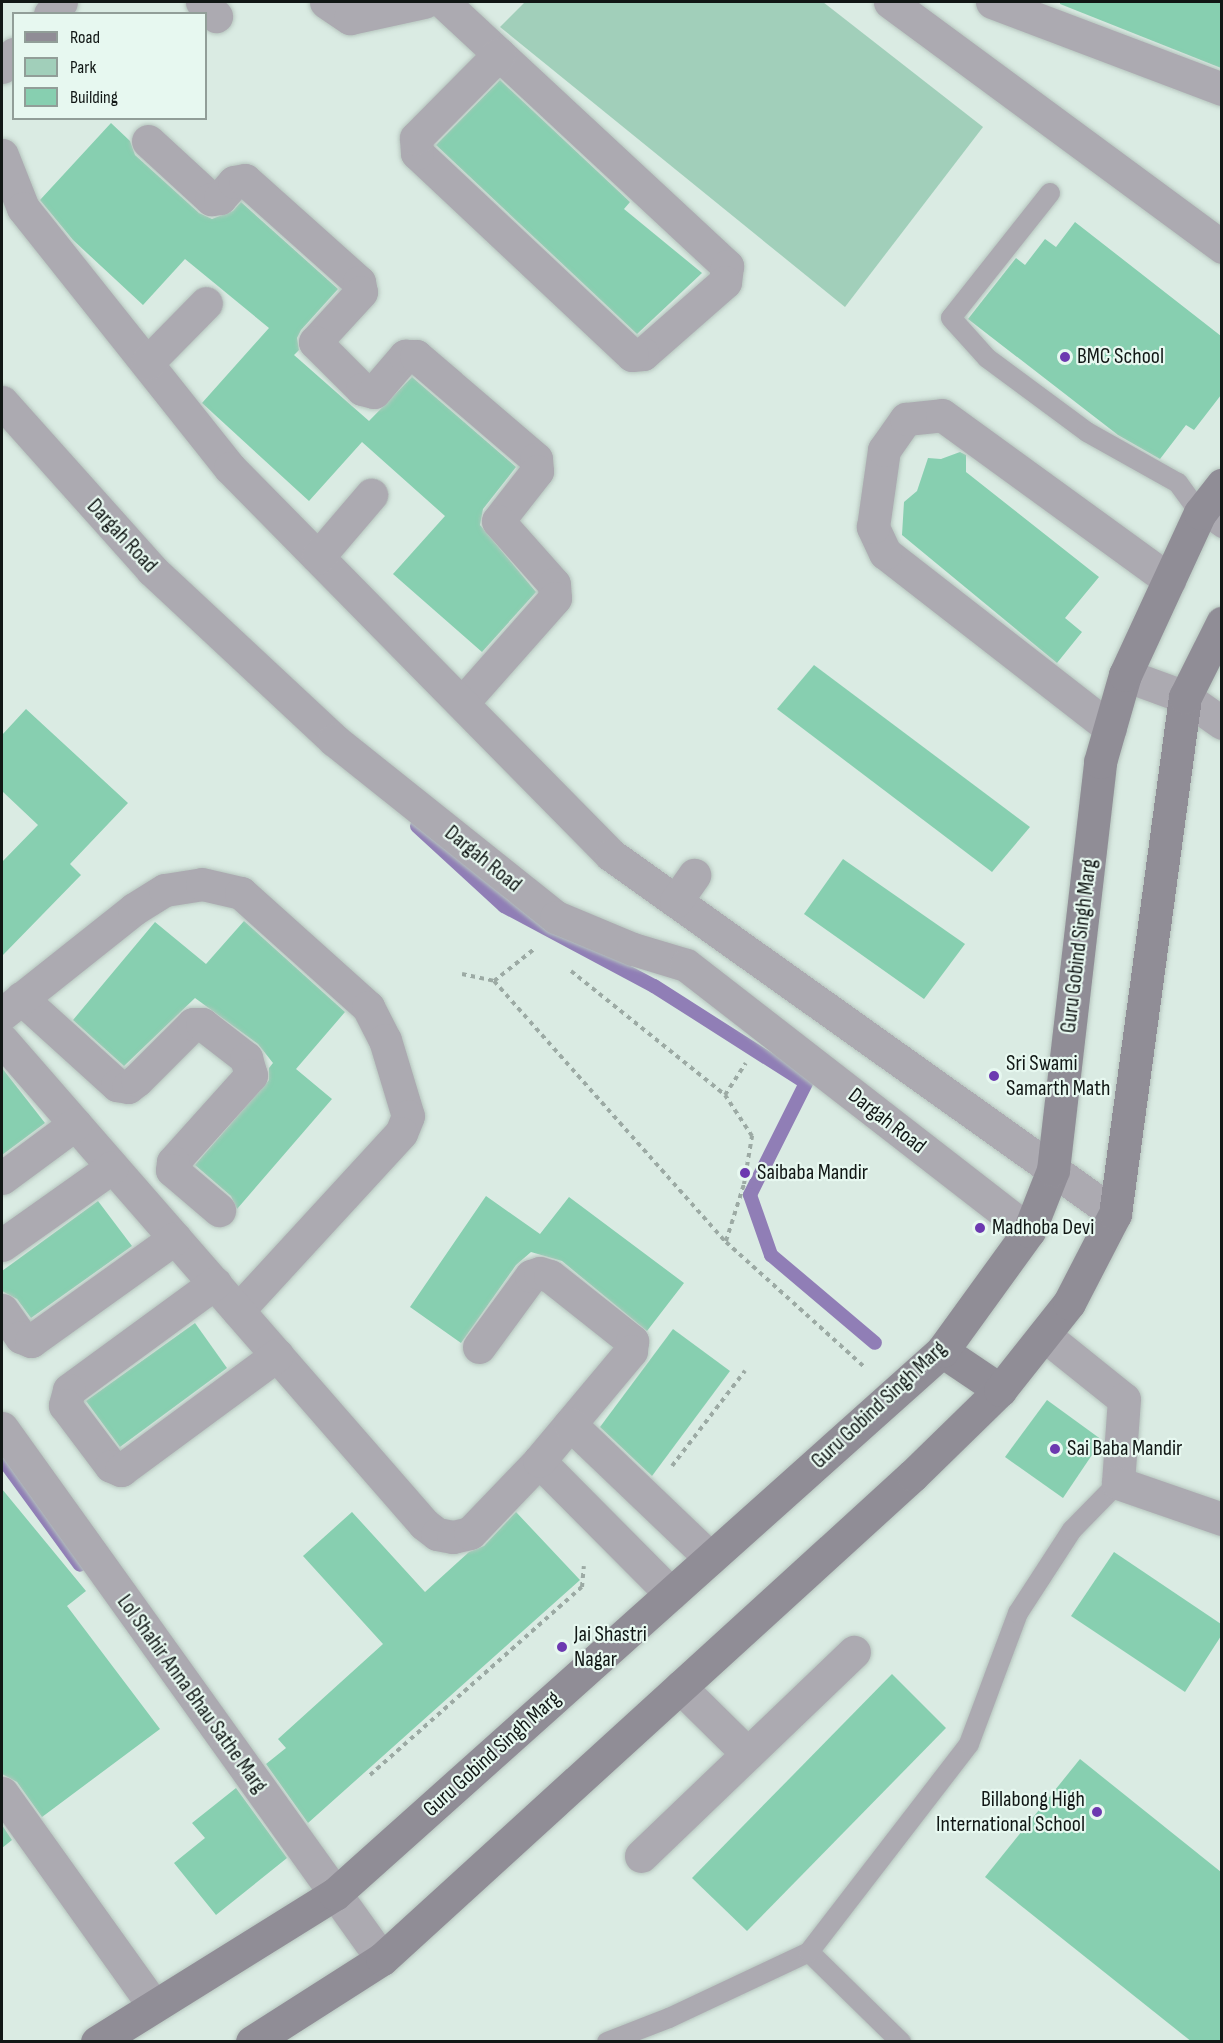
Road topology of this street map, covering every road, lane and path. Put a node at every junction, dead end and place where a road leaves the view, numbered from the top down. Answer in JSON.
{"nodes":[{"id":1,"x":326,"y":2,"type":"edge"},
{"id":2,"x":424,"y":2,"type":"edge"},
{"id":3,"x":443,"y":2,"type":"edge"},
{"id":4,"x":890,"y":2,"type":"edge"},
{"id":5,"x":992,"y":2,"type":"edge"},
{"id":6,"x":925,"y":13,"type":"edge"},
{"id":7,"x":499,"y":54,"type":"junction"},
{"id":8,"x":1221,"y":89,"type":"edge"},
{"id":9,"x":148,"y":141,"type":"dead end"},
{"id":10,"x":2,"y":155,"type":"edge"},
{"id":11,"x":1050,"y":193,"type":"dead end"},
{"id":12,"x":1221,"y":247,"type":"edge"},
{"id":13,"x":206,"y":303,"type":"dead end"},
{"id":14,"x":147,"y":363,"type":"junction"},
{"id":15,"x":2,"y":402,"type":"edge"},
{"id":16,"x":1221,"y":485,"type":"edge"},
{"id":17,"x":371,"y":495,"type":"dead end"},
{"id":18,"x":1210,"y":520,"type":"edge"},
{"id":19,"x":318,"y":557,"type":"junction"},
{"id":20,"x":1169,"y":580,"type":"junction"},
{"id":21,"x":1221,"y":622,"type":"edge"},
{"id":22,"x":1125,"y":675,"type":"junction"},
{"id":23,"x":1185,"y":697,"type":"junction"},
{"id":24,"x":462,"y":703,"type":"junction"},
{"id":25,"x":1221,"y":723,"type":"edge"},
{"id":26,"x":1110,"y":728,"type":"junction"},
{"id":27,"x":539,"y":945,"type":"dead end"},
{"id":28,"x":564,"y":965,"type":"dead end"},
{"id":29,"x":462,"y":974,"type":"dead end"},
{"id":30,"x":494,"y":981,"type":"junction"},
{"id":31,"x":11,"y":1006,"type":"edge"},
{"id":32,"x":769,"y":1030,"type":"junction"},
{"id":33,"x":5,"y":1051,"type":"edge"},
{"id":34,"x":725,"y":1095,"type":"junction"},
{"id":35,"x":75,"y":1124,"type":"junction"},
{"id":36,"x":112,"y":1167,"type":"junction"},
{"id":37,"x":1053,"y":1170,"type":"junction"},
{"id":38,"x":2,"y":1178,"type":"edge"},
{"id":39,"x":219,"y":1210,"type":"dead end"},
{"id":40,"x":1115,"y":1214,"type":"junction"},
{"id":41,"x":1029,"y":1231,"type":"junction"},
{"id":42,"x":175,"y":1238,"type":"junction"},
{"id":43,"x":726,"y":1242,"type":"junction"},
{"id":44,"x":2,"y":1245,"type":"edge"},
{"id":45,"x":214,"y":1283,"type":"junction"},
{"id":46,"x":2,"y":1310,"type":"edge"},
{"id":47,"x":238,"y":1310,"type":"junction"},
{"id":48,"x":1044,"y":1335,"type":"junction"},
{"id":49,"x":480,"y":1347,"type":"dead end"},
{"id":50,"x":942,"y":1351,"type":"junction"},
{"id":51,"x":277,"y":1354,"type":"junction"},
{"id":52,"x":745,"y":1371,"type":"dead end"},
{"id":53,"x":1000,"y":1390,"type":"junction"},
{"id":54,"x":895,"y":1394,"type":"junction"},
{"id":55,"x":570,"y":1424,"type":"junction"},
{"id":56,"x":2,"y":1428,"type":"edge"},
{"id":57,"x":539,"y":1461,"type":"junction"},
{"id":58,"x":1118,"y":1483,"type":"junction"},
{"id":59,"x":652,"y":1502,"type":"junction"},
{"id":60,"x":1221,"y":1519,"type":"edge"},
{"id":61,"x":616,"y":1539,"type":"junction"},
{"id":62,"x":710,"y":1558,"type":"junction"},
{"id":63,"x":671,"y":1594,"type":"junction"},
{"id":64,"x":854,"y":1652,"type":"dead end"},
{"id":65,"x":681,"y":1687,"type":"junction"},
{"id":66,"x":748,"y":1754,"type":"junction"},
{"id":67,"x":370,"y":1775,"type":"dead end"},
{"id":68,"x":2,"y":1792,"type":"edge"},
{"id":69,"x":641,"y":1856,"type":"dead end"},
{"id":70,"x":335,"y":1894,"type":"junction"},
{"id":71,"x":809,"y":1952,"type":"junction"},
{"id":72,"x":382,"y":1959,"type":"junction"},
{"id":73,"x":153,"y":2005,"type":"junction"},
{"id":74,"x":271,"y":2037,"type":"edge"},
{"id":75,"x":97,"y":2042,"type":"edge"},
{"id":76,"x":607,"y":2042,"type":"edge"},
{"id":77,"x":901,"y":2042,"type":"edge"}],
"edges":[{"from":1,"to":2,"type":"street"},
{"from":3,"to":7,"type":"street"},
{"from":4,"to":6,"type":"street"},
{"from":5,"to":8,"type":"street"},
{"from":6,"to":12,"type":"street"},
{"from":7,"to":7,"type":"street"},
{"from":9,"to":24,"type":"street"},
{"from":10,"to":14,"type":"street"},
{"from":11,"to":18,"type":"lane"},
{"from":13,"to":14,"type":"street"},
{"from":14,"to":19,"type":"street"},
{"from":15,"to":32,"type":"street","name":"Dargah Road"},
{"from":16,"to":18,"type":"street","name":"Guru Gobind Singh Marg"},
{"from":17,"to":19,"type":"street"},
{"from":18,"to":20,"type":"street","name":"Guru Gobind Singh Marg"},
{"from":19,"to":24,"type":"street"},
{"from":20,"to":22,"type":"street","name":"Guru Gobind Singh Marg"},
{"from":20,"to":26,"type":"street"},
{"from":21,"to":23,"type":"street"},
{"from":22,"to":23,"type":"street"},
{"from":22,"to":26,"type":"street","name":"Guru Gobind Singh Marg"},
{"from":23,"to":25,"type":"street"},
{"from":23,"to":40,"type":"street"},
{"from":24,"to":37,"type":"street"},
{"from":26,"to":37,"type":"street","name":"Guru Gobind Singh Marg"},
{"from":27,"to":30,"type":"path"},
{"from":28,"to":34,"type":"path"},
{"from":29,"to":30,"type":"path"},
{"from":30,"to":43,"type":"path"},
{"from":31,"to":39,"type":"street"},
{"from":31,"to":47,"type":"street"},
{"from":32,"to":34,"type":"path"},
{"from":32,"to":41,"type":"street","name":"Dargah Road"},
{"from":33,"to":35,"type":"street"},
{"from":34,"to":43,"type":"path"},
{"from":35,"to":36,"type":"street"},
{"from":35,"to":38,"type":"street"},
{"from":36,"to":42,"type":"street"},
{"from":36,"to":44,"type":"street"},
{"from":37,"to":40,"type":"street"},
{"from":37,"to":41,"type":"street","name":"Guru Gobind Singh Marg"},
{"from":40,"to":48,"type":"street"},
{"from":41,"to":50,"type":"street","name":"Guru Gobind Singh Marg"},
{"from":42,"to":45,"type":"street"},
{"from":42,"to":46,"type":"street"},
{"from":43,"to":54,"type":"path"},
{"from":45,"to":47,"type":"street"},
{"from":45,"to":51,"type":"street"},
{"from":47,"to":51,"type":"street"},
{"from":48,"to":53,"type":"street"},
{"from":48,"to":58,"type":"street"},
{"from":49,"to":55,"type":"street"},
{"from":50,"to":53,"type":"street"},
{"from":50,"to":54,"type":"street","name":"Guru Gobind Singh Marg"},
{"from":51,"to":57,"type":"street"},
{"from":52,"to":59,"type":"path"},
{"from":53,"to":65,"type":"street"},
{"from":54,"to":62,"type":"street","name":"Guru Gobind Singh Marg"},
{"from":55,"to":57,"type":"street"},
{"from":55,"to":59,"type":"street"},
{"from":56,"to":70,"type":"street","name":"Lol Shahir Anna Bhau Sathe Marg"},
{"from":57,"to":61,"type":"street"},
{"from":58,"to":60,"type":"street"},
{"from":58,"to":71,"type":"lane"},
{"from":59,"to":61,"type":"street"},
{"from":59,"to":62,"type":"street"},
{"from":61,"to":63,"type":"street"},
{"from":61,"to":67,"type":"path"},
{"from":62,"to":63,"type":"street","name":"Guru Gobind Singh Marg"},
{"from":63,"to":70,"type":"street","name":"Guru Gobind Singh Marg"},
{"from":64,"to":66,"type":"street"},
{"from":65,"to":66,"type":"street"},
{"from":65,"to":72,"type":"street"},
{"from":66,"to":69,"type":"street"},
{"from":68,"to":73,"type":"street"},
{"from":70,"to":72,"type":"street","name":"Lol Shahir Anna Bhau Sathe Marg"},
{"from":70,"to":73,"type":"street","name":"Guru Gobind Singh Marg"},
{"from":71,"to":76,"type":"lane"},
{"from":71,"to":77,"type":"lane"},
{"from":72,"to":74,"type":"street"},
{"from":73,"to":75,"type":"street","name":"Guru Gobind Singh Marg"}]}
